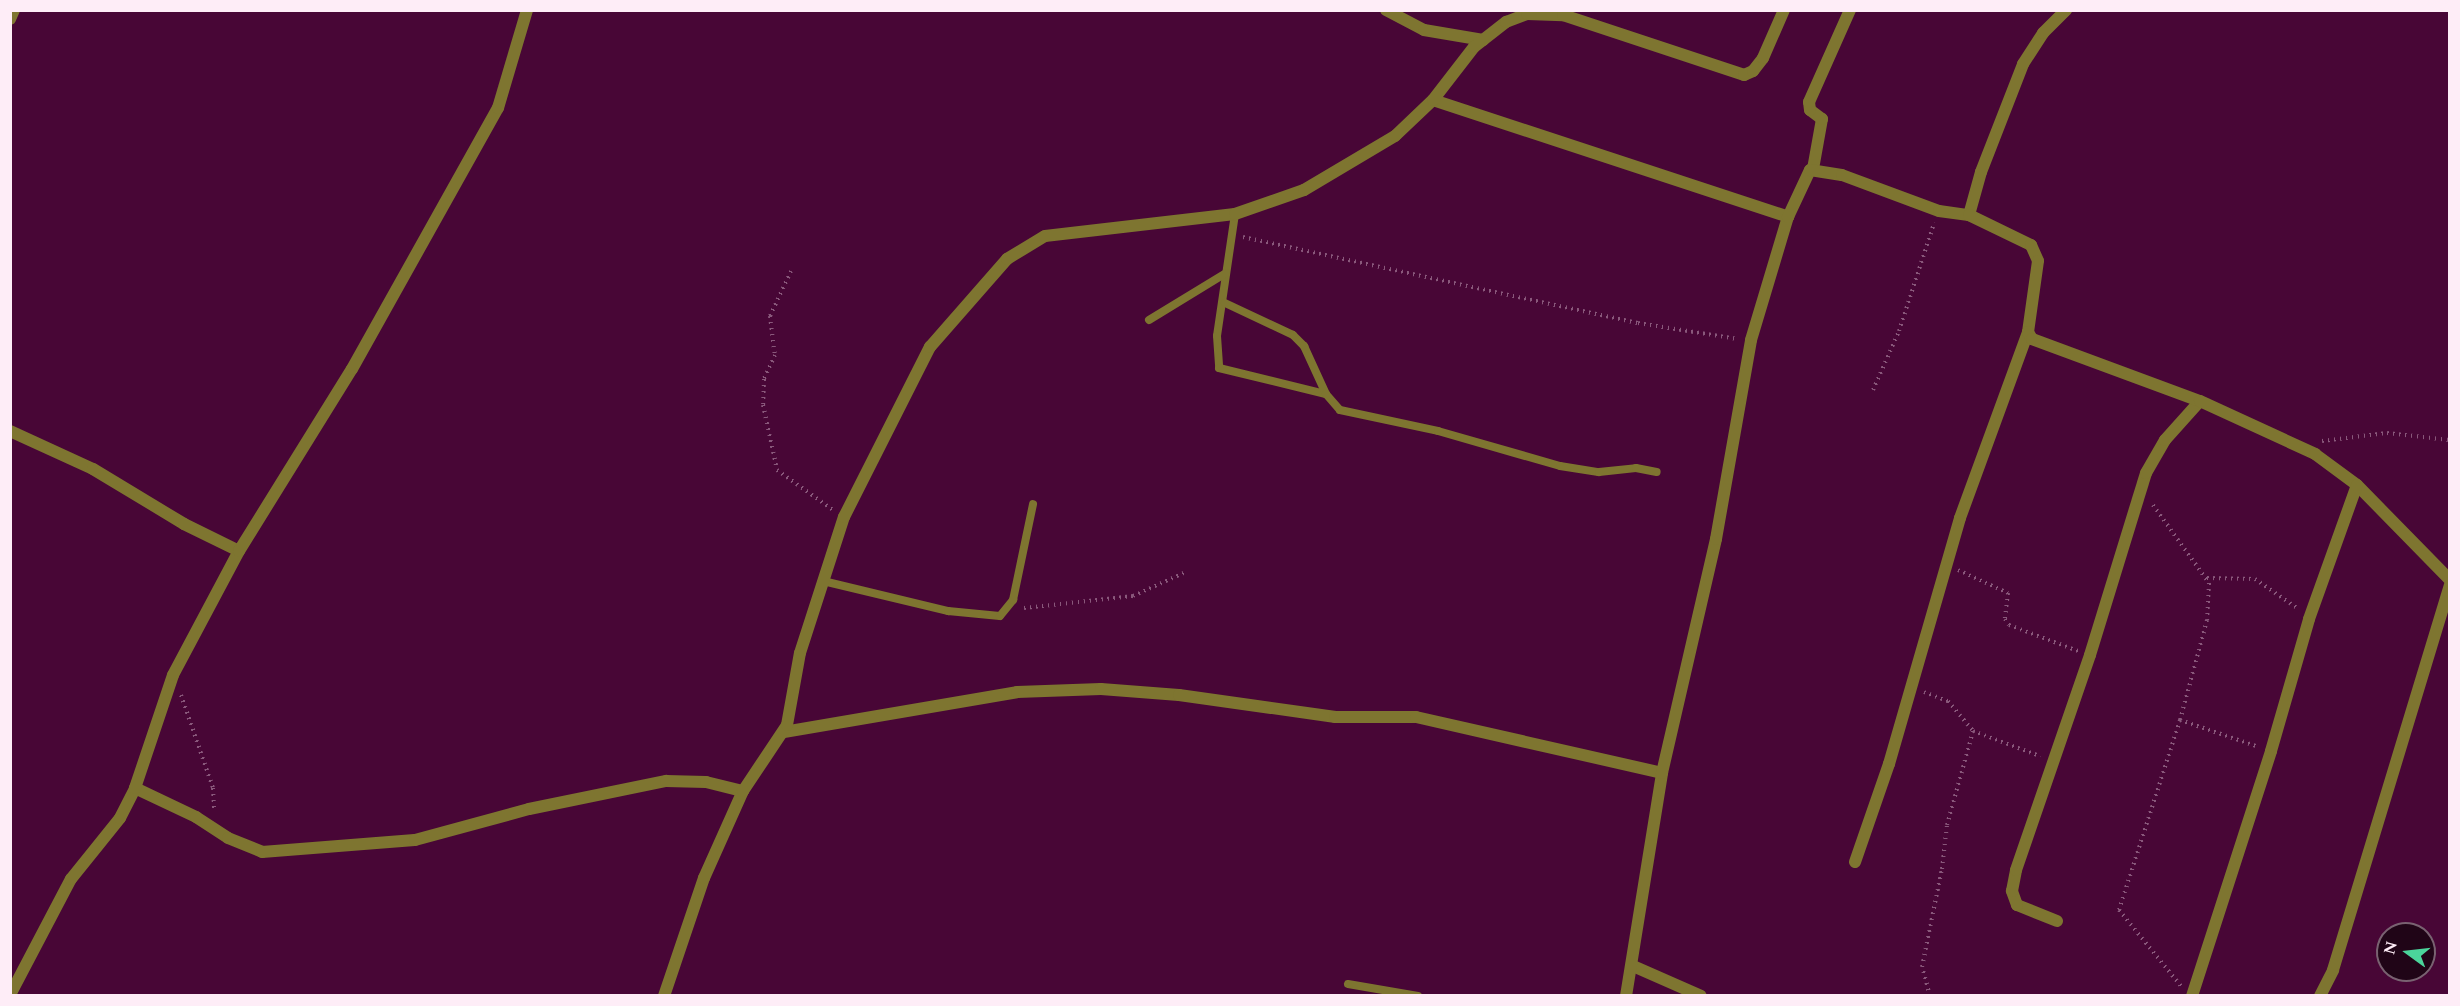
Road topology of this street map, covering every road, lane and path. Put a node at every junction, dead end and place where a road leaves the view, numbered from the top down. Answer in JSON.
{"nodes":[{"id":1,"x":14,"y":10,"type":"edge"},
{"id":2,"x":527,"y":10,"type":"edge"},
{"id":3,"x":1386,"y":10,"type":"edge"},
{"id":4,"x":1784,"y":10,"type":"edge"},
{"id":5,"x":1850,"y":10,"type":"edge"},
{"id":6,"x":2066,"y":10,"type":"edge"},
{"id":7,"x":10,"y":19,"type":"edge"},
{"id":8,"x":1483,"y":40,"type":"junction"},
{"id":9,"x":1433,"y":100,"type":"junction"},
{"id":10,"x":1813,"y":169,"type":"junction"},
{"id":11,"x":1939,"y":211,"type":"junction"},
{"id":12,"x":1235,"y":214,"type":"junction"},
{"id":13,"x":1970,"y":215,"type":"junction"},
{"id":14,"x":1788,"y":217,"type":"junction"},
{"id":15,"x":1230,"y":233,"type":"junction"},
{"id":16,"x":791,"y":271,"type":"dead end"},
{"id":17,"x":1227,"y":273,"type":"junction"},
{"id":18,"x":1224,"y":303,"type":"junction"},
{"id":19,"x":1149,"y":320,"type":"dead end"},
{"id":20,"x":2028,"y":332,"type":"junction"},
{"id":21,"x":1751,"y":340,"type":"junction"},
{"id":22,"x":1873,"y":390,"type":"dead end"},
{"id":23,"x":1326,"y":393,"type":"junction"},
{"id":24,"x":2200,"y":401,"type":"junction"},
{"id":25,"x":10,"y":431,"type":"edge"},
{"id":26,"x":2450,"y":440,"type":"edge"},
{"id":27,"x":2295,"y":443,"type":"junction"},
{"id":28,"x":1657,"y":472,"type":"dead end"},
{"id":29,"x":2357,"y":485,"type":"junction"},
{"id":30,"x":2142,"y":490,"type":"junction"},
{"id":31,"x":1033,"y":504,"type":"dead end"},
{"id":32,"x":843,"y":517,"type":"junction"},
{"id":33,"x":239,"y":551,"type":"junction"},
{"id":34,"x":1945,"y":565,"type":"junction"},
{"id":35,"x":1186,"y":572,"type":"dead end"},
{"id":36,"x":2206,"y":578,"type":"junction"},
{"id":37,"x":2450,"y":580,"type":"edge"},
{"id":38,"x":823,"y":581,"type":"junction"},
{"id":39,"x":2450,"y":585,"type":"edge"},
{"id":40,"x":1008,"y":610,"type":"junction"},
{"id":41,"x":2309,"y":619,"type":"junction"},
{"id":42,"x":2090,"y":655,"type":"junction"},
{"id":43,"x":1915,"y":675,"type":"junction"},
{"id":44,"x":171,"y":680,"type":"junction"},
{"id":45,"x":2180,"y":720,"type":"junction"},
{"id":46,"x":1973,"y":731,"type":"junction"},
{"id":47,"x":784,"y":732,"type":"junction"},
{"id":48,"x":2271,"y":751,"type":"junction"},
{"id":49,"x":2052,"y":760,"type":"junction"},
{"id":50,"x":1662,"y":773,"type":"junction"},
{"id":51,"x":135,"y":789,"type":"junction"},
{"id":52,"x":743,"y":791,"type":"junction"},
{"id":53,"x":213,"y":829,"type":"junction"},
{"id":54,"x":1855,"y":862,"type":"dead end"},
{"id":55,"x":2057,"y":921,"type":"dead end"},
{"id":56,"x":1633,"y":966,"type":"junction"},
{"id":57,"x":1348,"y":984,"type":"dead end"},
{"id":58,"x":10,"y":995,"type":"edge"},
{"id":59,"x":664,"y":996,"type":"edge"},
{"id":60,"x":1418,"y":996,"type":"edge"},
{"id":61,"x":1626,"y":996,"type":"edge"},
{"id":62,"x":1701,"y":996,"type":"edge"},
{"id":63,"x":1930,"y":996,"type":"edge"},
{"id":64,"x":2190,"y":996,"type":"edge"},
{"id":65,"x":2320,"y":996,"type":"edge"}],
"edges":[{"from":1,"to":7,"type":"street"},
{"from":2,"to":33,"type":"street"},
{"from":3,"to":8,"type":"street"},
{"from":4,"to":8,"type":"street"},
{"from":5,"to":10,"type":"street"},
{"from":6,"to":13,"type":"street"},
{"from":8,"to":9,"type":"street"},
{"from":9,"to":12,"type":"street"},
{"from":9,"to":14,"type":"street"},
{"from":10,"to":11,"type":"street"},
{"from":10,"to":14,"type":"street"},
{"from":11,"to":13,"type":"street"},
{"from":11,"to":22,"type":"path"},
{"from":12,"to":15,"type":"lane"},
{"from":12,"to":32,"type":"street"},
{"from":13,"to":20,"type":"street"},
{"from":14,"to":21,"type":"street"},
{"from":15,"to":17,"type":"lane"},
{"from":15,"to":21,"type":"path"},
{"from":16,"to":32,"type":"path"},
{"from":17,"to":18,"type":"lane"},
{"from":17,"to":19,"type":"lane"},
{"from":18,"to":23,"type":"lane"},
{"from":18,"to":23,"type":"lane"},
{"from":20,"to":24,"type":"street"},
{"from":20,"to":34,"type":"street"},
{"from":21,"to":50,"type":"street"},
{"from":23,"to":28,"type":"lane"},
{"from":24,"to":27,"type":"street"},
{"from":24,"to":30,"type":"street"},
{"from":25,"to":33,"type":"street"},
{"from":26,"to":27,"type":"path"},
{"from":27,"to":29,"type":"street"},
{"from":29,"to":37,"type":"street"},
{"from":29,"to":41,"type":"street"},
{"from":30,"to":36,"type":"path"},
{"from":30,"to":42,"type":"street"},
{"from":31,"to":40,"type":"lane"},
{"from":32,"to":38,"type":"street"},
{"from":33,"to":44,"type":"street"},
{"from":34,"to":42,"type":"path"},
{"from":34,"to":43,"type":"street"},
{"from":35,"to":40,"type":"path"},
{"from":36,"to":41,"type":"path"},
{"from":36,"to":45,"type":"path"},
{"from":38,"to":40,"type":"lane"},
{"from":38,"to":47,"type":"street"},
{"from":39,"to":65,"type":"street"},
{"from":41,"to":48,"type":"street"},
{"from":42,"to":49,"type":"street"},
{"from":43,"to":46,"type":"path"},
{"from":43,"to":54,"type":"street"},
{"from":44,"to":51,"type":"street"},
{"from":44,"to":53,"type":"path"},
{"from":45,"to":48,"type":"path"},
{"from":45,"to":64,"type":"path"},
{"from":46,"to":49,"type":"path"},
{"from":46,"to":63,"type":"path"},
{"from":47,"to":50,"type":"street"},
{"from":47,"to":52,"type":"street"},
{"from":48,"to":64,"type":"street"},
{"from":49,"to":55,"type":"street"},
{"from":50,"to":56,"type":"street"},
{"from":51,"to":53,"type":"street"},
{"from":51,"to":58,"type":"street"},
{"from":52,"to":53,"type":"street"},
{"from":52,"to":59,"type":"street"},
{"from":56,"to":61,"type":"street"},
{"from":56,"to":62,"type":"street"},
{"from":57,"to":60,"type":"lane"}]}
